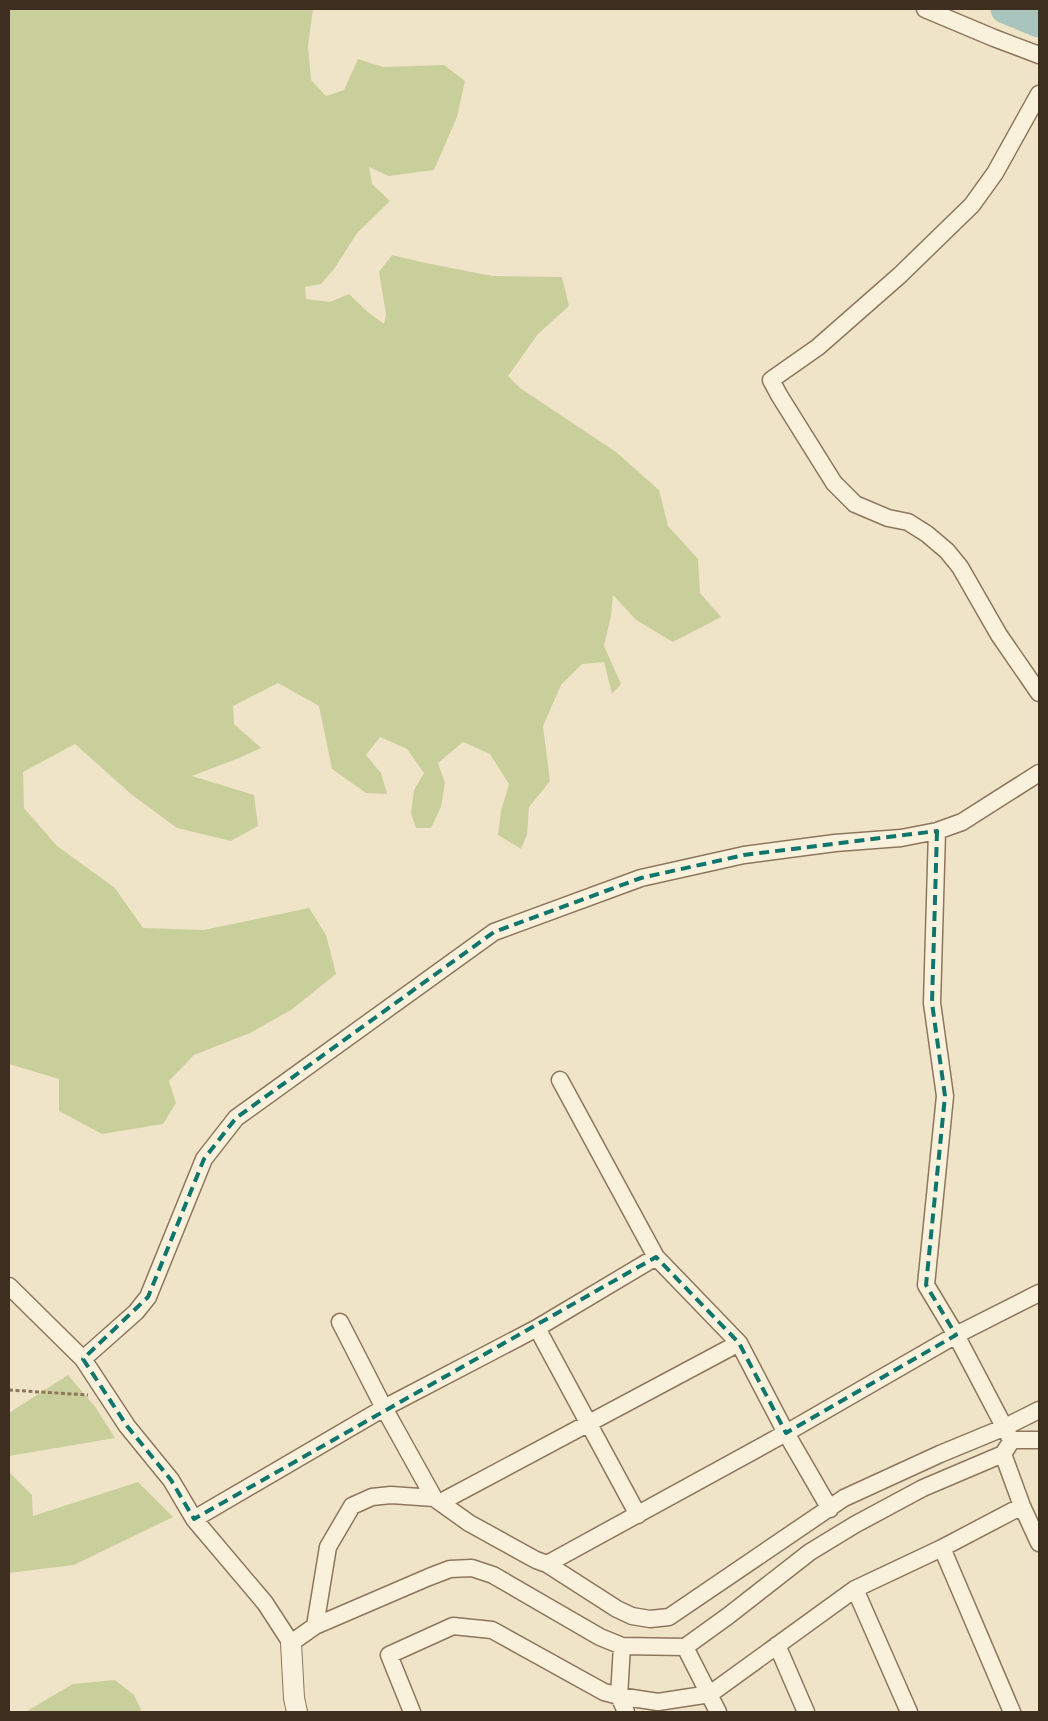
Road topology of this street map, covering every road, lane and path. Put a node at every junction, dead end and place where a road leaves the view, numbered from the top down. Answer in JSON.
{"nodes":[{"id":1,"x":926,"y":9,"type":"edge"},
{"id":2,"x":1039,"y":55,"type":"edge"},
{"id":3,"x":1039,"y":94,"type":"edge"},
{"id":4,"x":1039,"y":693,"type":"edge"},
{"id":5,"x":1039,"y":773,"type":"edge"},
{"id":6,"x":937,"y":831,"type":"junction"},
{"id":7,"x":560,"y":1080,"type":"dead end"},
{"id":8,"x":656,"y":1258,"type":"junction"},
{"id":9,"x":9,"y":1286,"type":"edge"},
{"id":10,"x":1039,"y":1292,"type":"edge"},
{"id":11,"x":340,"y":1322,"type":"dead end"},
{"id":12,"x":536,"y":1328,"type":"junction"},
{"id":13,"x":956,"y":1335,"type":"junction"},
{"id":14,"x":739,"y":1343,"type":"junction"},
{"id":15,"x":83,"y":1358,"type":"junction"},
{"id":16,"x":9,"y":1390,"type":"edge"},
{"id":17,"x":108,"y":1396,"type":"junction"},
{"id":18,"x":384,"y":1408,"type":"junction"},
{"id":19,"x":1039,"y":1410,"type":"edge"},
{"id":20,"x":589,"y":1423,"type":"junction"},
{"id":21,"x":786,"y":1433,"type":"junction"},
{"id":22,"x":1008,"y":1434,"type":"junction"},
{"id":23,"x":1039,"y":1440,"type":"edge"},
{"id":24,"x":1003,"y":1454,"type":"junction"},
{"id":25,"x":438,"y":1500,"type":"junction"},
{"id":26,"x":1022,"y":1506,"type":"junction"},
{"id":27,"x":830,"y":1508,"type":"junction"},
{"id":28,"x":638,"y":1515,"type":"junction"},
{"id":29,"x":194,"y":1519,"type":"junction"},
{"id":30,"x":1039,"y":1543,"type":"edge"},
{"id":31,"x":942,"y":1548,"type":"junction"},
{"id":32,"x":547,"y":1564,"type":"junction"},
{"id":33,"x":856,"y":1589,"type":"junction"},
{"id":34,"x":315,"y":1626,"type":"junction"},
{"id":35,"x":291,"y":1643,"type":"junction"},
{"id":36,"x":777,"y":1645,"type":"junction"},
{"id":37,"x":622,"y":1646,"type":"junction"},
{"id":38,"x":685,"y":1646,"type":"junction"},
{"id":39,"x":710,"y":1694,"type":"junction"},
{"id":40,"x":619,"y":1696,"type":"junction"},
{"id":41,"x":297,"y":1712,"type":"edge"},
{"id":42,"x":412,"y":1712,"type":"edge"},
{"id":43,"x":626,"y":1712,"type":"edge"},
{"id":44,"x":718,"y":1712,"type":"edge"},
{"id":45,"x":806,"y":1712,"type":"edge"},
{"id":46,"x":909,"y":1712,"type":"edge"},
{"id":47,"x":1012,"y":1712,"type":"edge"}],
"edges":[{"from":1,"to":2,"type":"street"},
{"from":3,"to":4,"type":"street"},
{"from":5,"to":6,"type":"street"},
{"from":6,"to":13,"type":"street"},
{"from":6,"to":15,"type":"street"},
{"from":7,"to":8,"type":"street"},
{"from":8,"to":12,"type":"street"},
{"from":8,"to":14,"type":"street"},
{"from":9,"to":15,"type":"street"},
{"from":10,"to":13,"type":"street"},
{"from":11,"to":18,"type":"street"},
{"from":12,"to":18,"type":"street"},
{"from":12,"to":20,"type":"street"},
{"from":13,"to":21,"type":"street"},
{"from":13,"to":22,"type":"street"},
{"from":14,"to":20,"type":"street"},
{"from":14,"to":21,"type":"street"},
{"from":15,"to":17,"type":"street"},
{"from":16,"to":17,"type":"path"},
{"from":17,"to":29,"type":"street"},
{"from":18,"to":25,"type":"street"},
{"from":18,"to":29,"type":"street"},
{"from":19,"to":22,"type":"street"},
{"from":20,"to":25,"type":"street"},
{"from":20,"to":28,"type":"street"},
{"from":21,"to":27,"type":"street"},
{"from":21,"to":28,"type":"street"},
{"from":22,"to":23,"type":"street"},
{"from":22,"to":24,"type":"street"},
{"from":22,"to":27,"type":"street"},
{"from":24,"to":26,"type":"street"},
{"from":24,"to":38,"type":"street"},
{"from":25,"to":32,"type":"street"},
{"from":25,"to":34,"type":"street"},
{"from":26,"to":30,"type":"street"},
{"from":26,"to":31,"type":"street"},
{"from":27,"to":32,"type":"street"},
{"from":28,"to":32,"type":"street"},
{"from":29,"to":35,"type":"street"},
{"from":31,"to":33,"type":"street"},
{"from":31,"to":47,"type":"street"},
{"from":33,"to":36,"type":"street"},
{"from":33,"to":46,"type":"street"},
{"from":34,"to":35,"type":"street"},
{"from":34,"to":37,"type":"street"},
{"from":35,"to":41,"type":"street"},
{"from":36,"to":39,"type":"street"},
{"from":36,"to":45,"type":"street"},
{"from":37,"to":38,"type":"street"},
{"from":37,"to":40,"type":"street"},
{"from":38,"to":39,"type":"street"},
{"from":39,"to":40,"type":"street"},
{"from":39,"to":44,"type":"street"},
{"from":40,"to":42,"type":"street"},
{"from":40,"to":43,"type":"street"}]}
